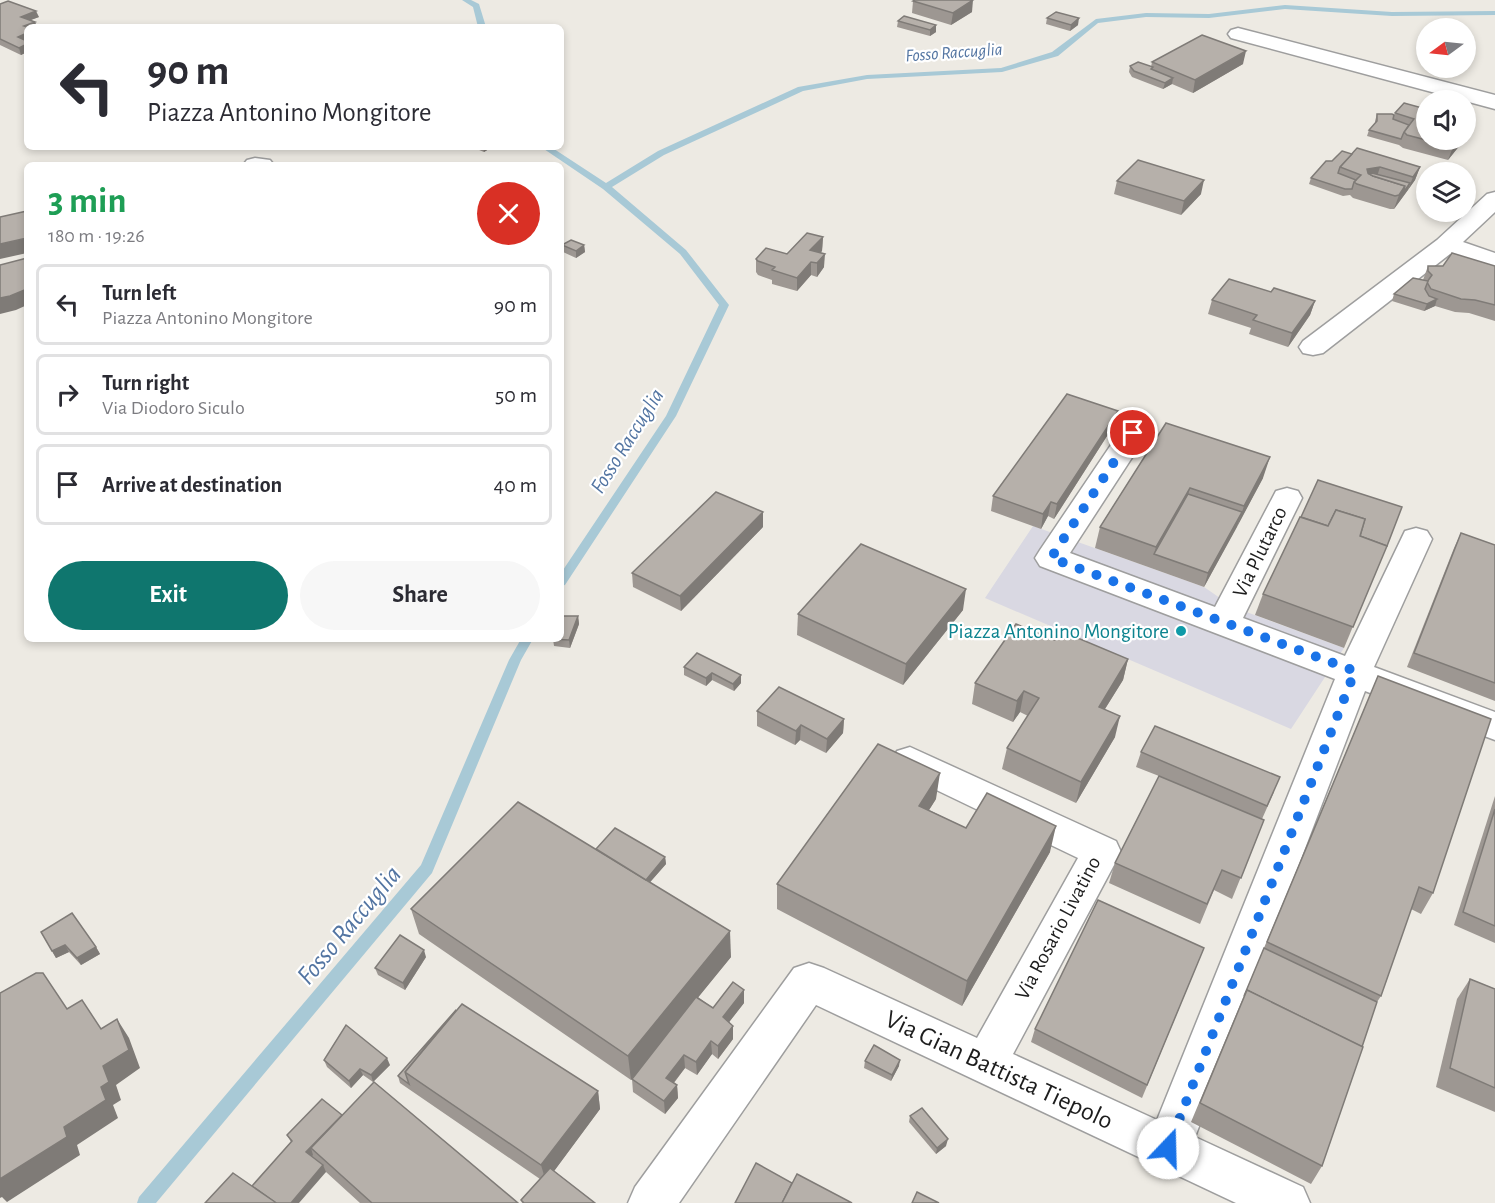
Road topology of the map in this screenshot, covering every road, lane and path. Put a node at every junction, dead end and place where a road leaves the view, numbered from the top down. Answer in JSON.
{"nodes":[{"id":1,"x":1238,"y":34,"type":"dead end"},
{"id":2,"x":1495,"y":102,"type":"edge"},
{"id":3,"x":1495,"y":199,"type":"edge"},
{"id":4,"x":1446,"y":245,"type":"junction"},
{"id":5,"x":1495,"y":261,"type":"edge"},
{"id":6,"x":1313,"y":346,"type":"dead end"},
{"id":7,"x":1133,"y":433,"type":"dead end"},
{"id":8,"x":1287,"y":498,"type":"dead end"},
{"id":9,"x":1416,"y":539,"type":"dead end"},
{"id":10,"x":1228,"y":615,"type":"junction"},
{"id":11,"x":1355,"y":671,"type":"junction"},
{"id":12,"x":1495,"y":726,"type":"edge"},
{"id":13,"x":910,"y":761,"type":"edge"},
{"id":14,"x":985,"y":1064,"type":"junction"},
{"id":15,"x":1168,"y":1148,"type":"junction"},
{"id":16,"x":651,"y":1203,"type":"edge"},
{"id":17,"x":1287,"y":1203,"type":"edge"}],
"edges":[{"from":1,"to":2,"type":"street"},
{"from":3,"to":4,"type":"street"},
{"from":4,"to":5,"type":"street"},
{"from":4,"to":6,"type":"street"},
{"from":7,"to":10,"type":"street"},
{"from":8,"to":10,"type":"street","name":"Via Plutarco"},
{"from":9,"to":11,"type":"street"},
{"from":10,"to":11,"type":"street"},
{"from":11,"to":12,"type":"street"},
{"from":11,"to":15,"type":"street"},
{"from":13,"to":14,"type":"street","name":"Via Rosario Livatino"},
{"from":14,"to":15,"type":"street","name":"Via Gian Battista Tiepolo"},
{"from":14,"to":16,"type":"street","name":"Via Gian Battista Tiepolo"},
{"from":15,"to":17,"type":"street","name":"Via Gian Battista Tiepolo"}]}
